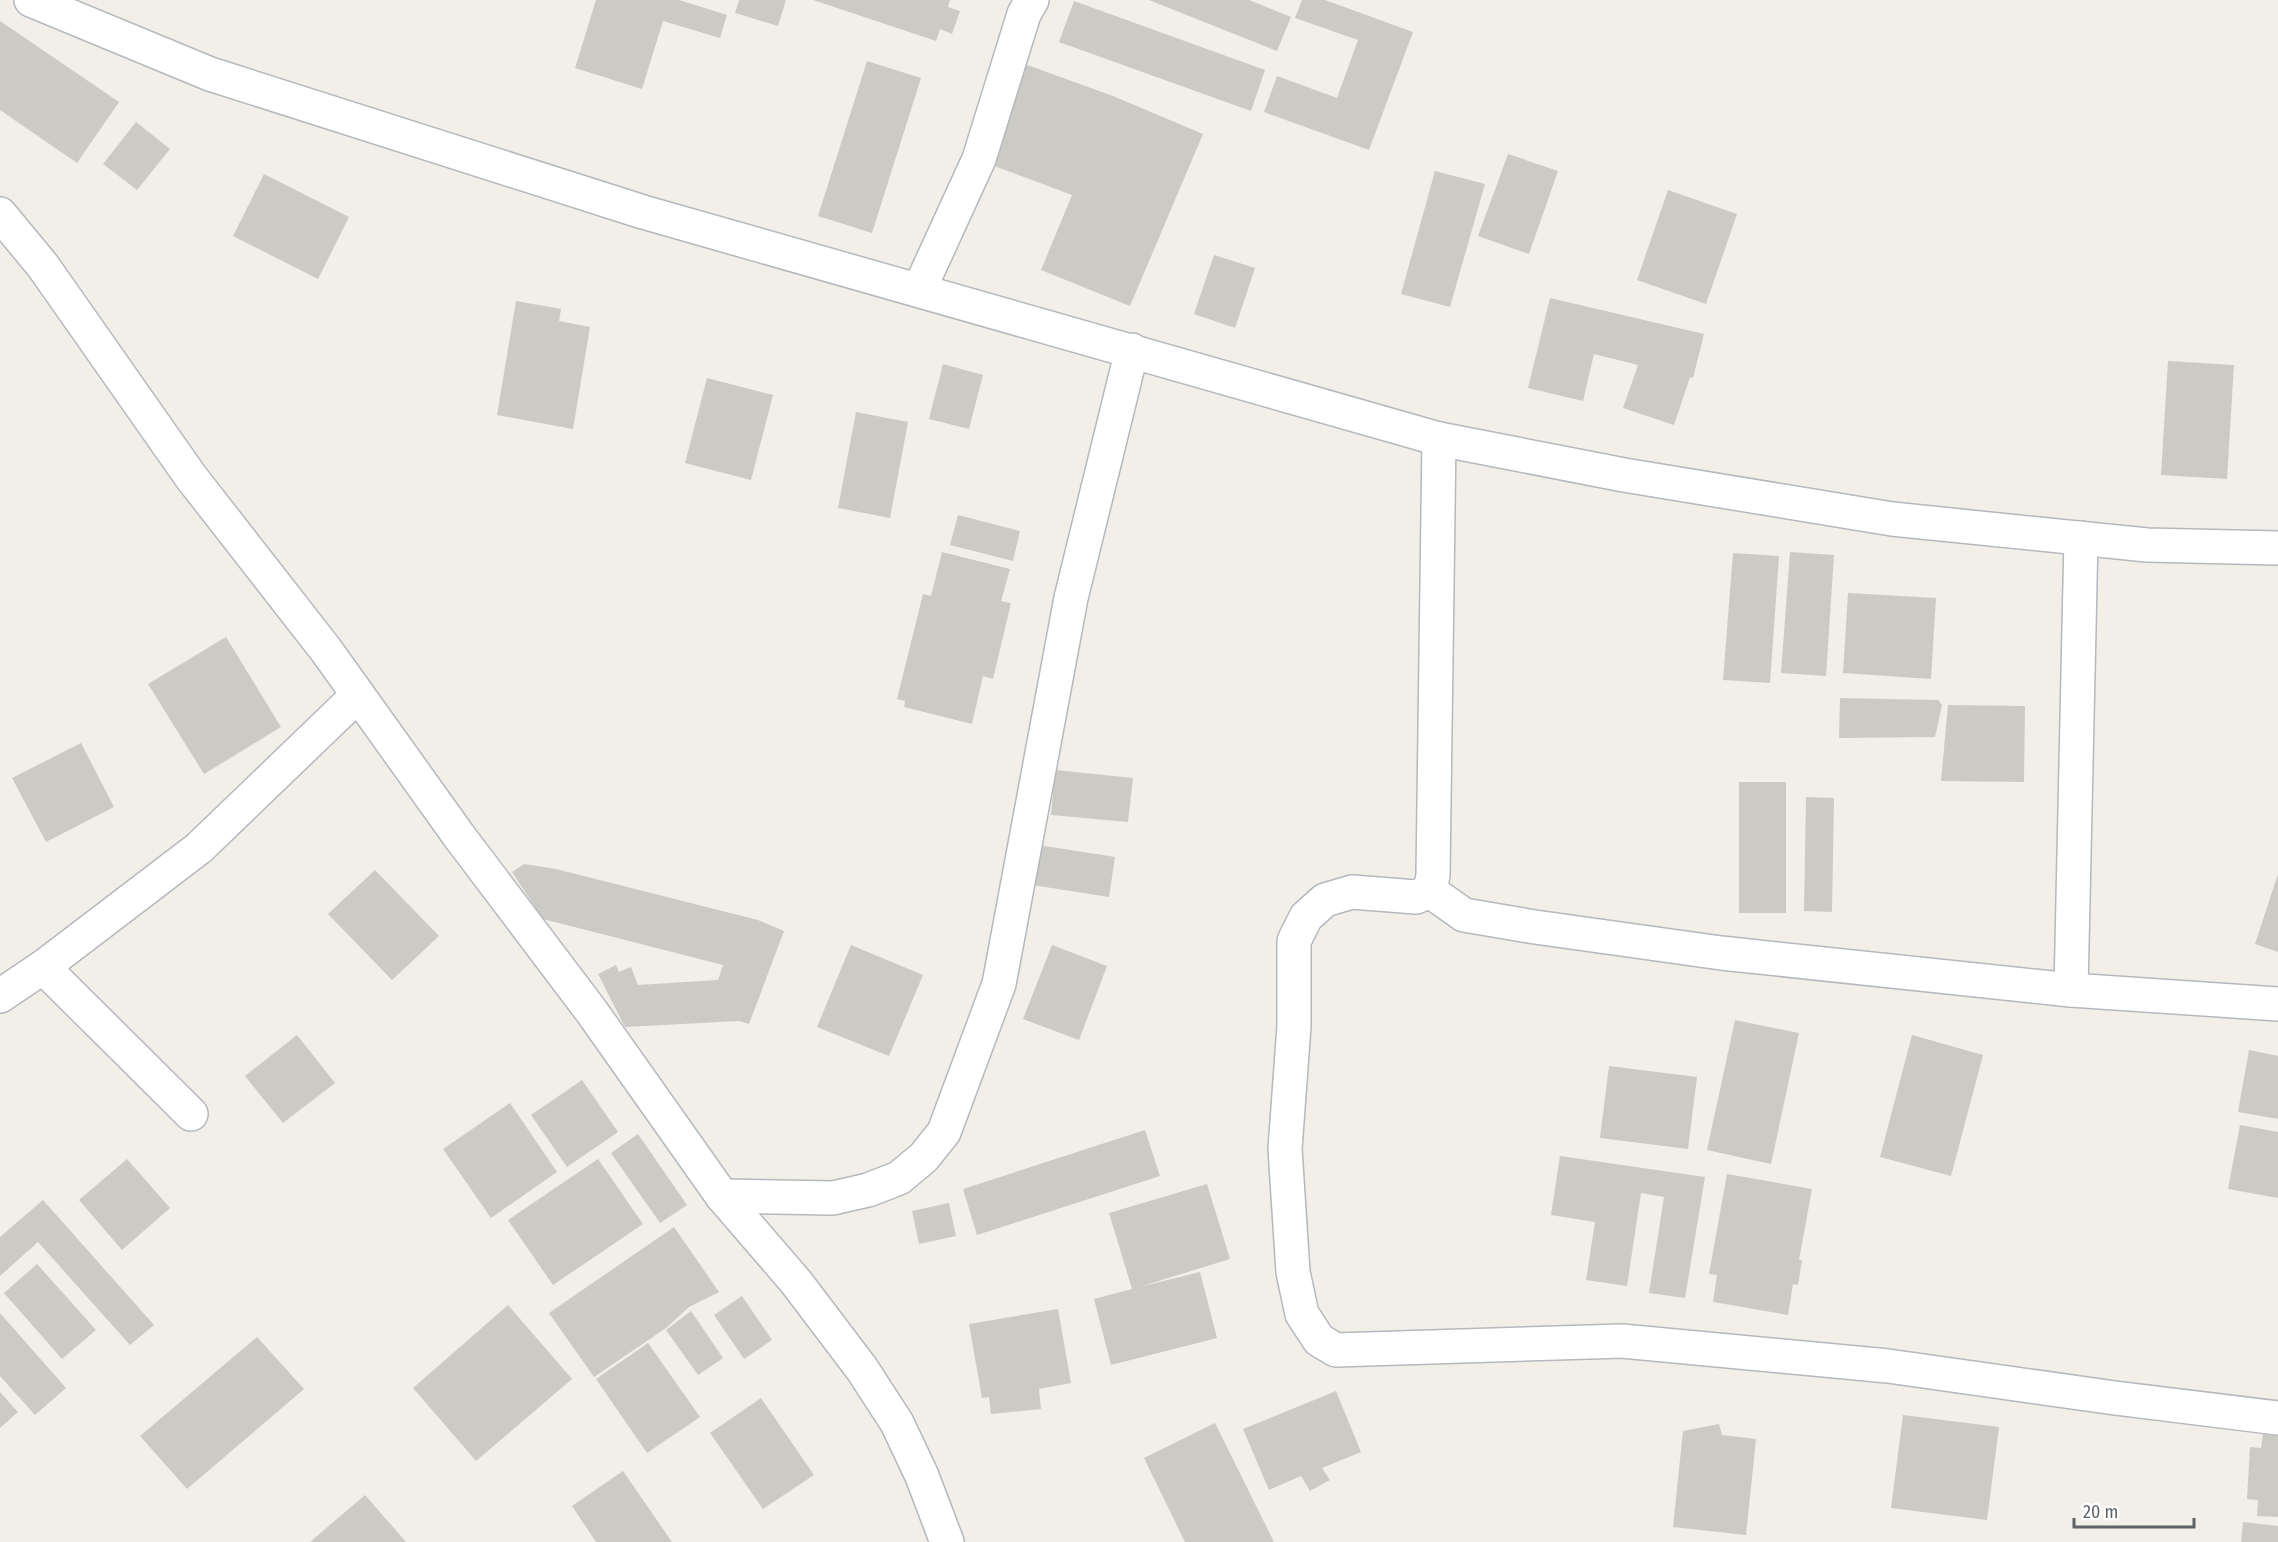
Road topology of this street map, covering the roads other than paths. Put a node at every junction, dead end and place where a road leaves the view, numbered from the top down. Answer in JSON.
{"nodes":[{"id":1,"x":31,"y":0,"type":"edge"},
{"id":2,"x":1032,"y":0,"type":"edge"},
{"id":3,"x":0,"y":214,"type":"edge"},
{"id":4,"x":919,"y":290,"type":"junction"},
{"id":5,"x":1132,"y":350,"type":"junction"},
{"id":6,"x":1439,"y":439,"type":"junction"},
{"id":7,"x":2081,"y":538,"type":"junction"},
{"id":8,"x":2278,"y":548,"type":"edge"},
{"id":9,"x":358,"y":695,"type":"junction"},
{"id":10,"x":1430,"y":891,"type":"junction"},
{"id":11,"x":43,"y":967,"type":"junction"},
{"id":12,"x":2071,"y":990,"type":"junction"},
{"id":13,"x":0,"y":996,"type":"edge"},
{"id":14,"x":2278,"y":1004,"type":"edge"},
{"id":15,"x":190,"y":1114,"type":"dead end"},
{"id":16,"x":722,"y":1196,"type":"junction"},
{"id":17,"x":2278,"y":1418,"type":"edge"},
{"id":18,"x":947,"y":1542,"type":"edge"}],
"edges":[{"from":1,"to":4,"type":"street"},
{"from":2,"to":4,"type":"street"},
{"from":3,"to":9,"type":"street"},
{"from":4,"to":5,"type":"street"},
{"from":5,"to":6,"type":"street"},
{"from":5,"to":16,"type":"street"},
{"from":6,"to":7,"type":"street"},
{"from":6,"to":10,"type":"street"},
{"from":7,"to":8,"type":"street"},
{"from":7,"to":12,"type":"street"},
{"from":9,"to":11,"type":"street"},
{"from":9,"to":16,"type":"street"},
{"from":10,"to":12,"type":"street"},
{"from":10,"to":17,"type":"street"},
{"from":11,"to":13,"type":"street"},
{"from":11,"to":15,"type":"street"},
{"from":12,"to":14,"type":"street"},
{"from":16,"to":18,"type":"street"}]}
